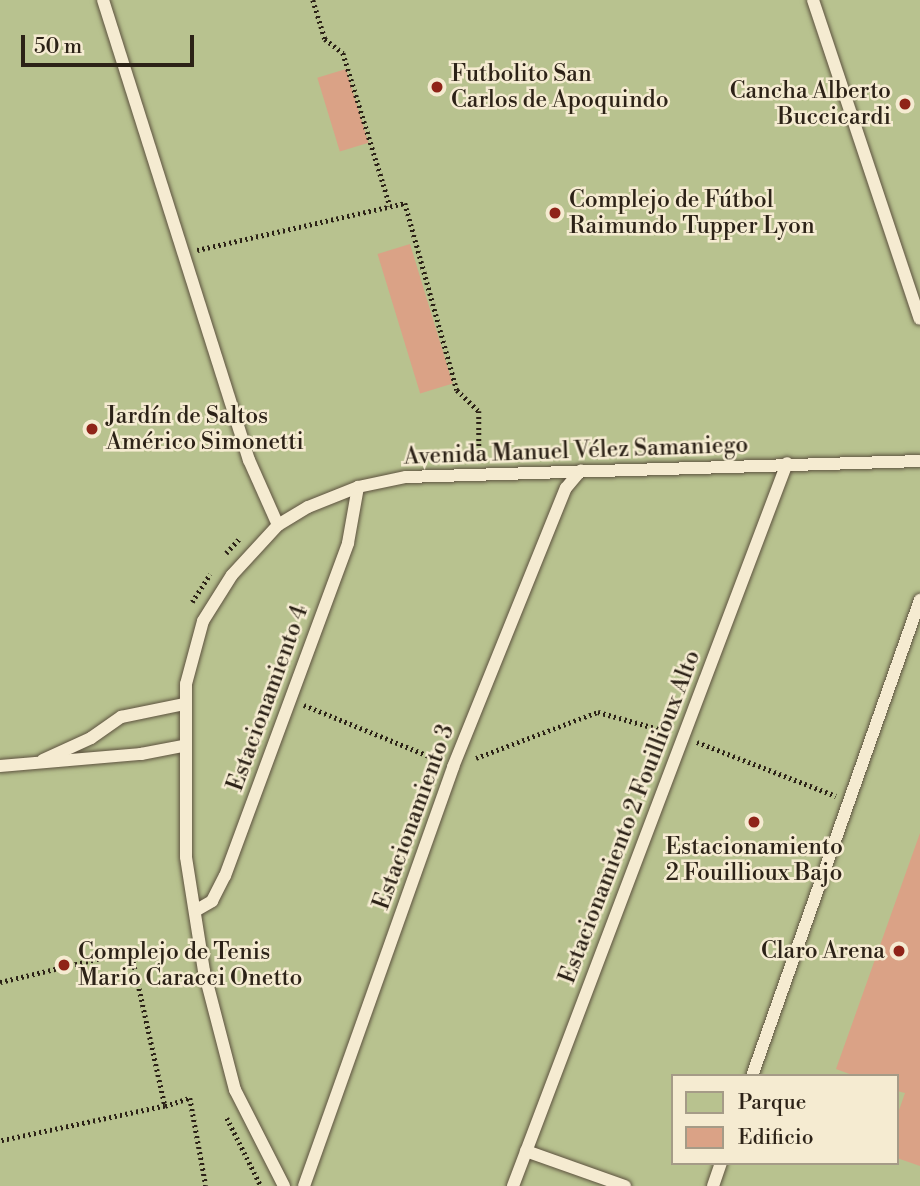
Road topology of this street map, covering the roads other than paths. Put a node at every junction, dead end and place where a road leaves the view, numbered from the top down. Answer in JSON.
{"nodes":[{"id":1,"x":103,"y":0,"type":"edge"},
{"id":2,"x":813,"y":0,"type":"edge"},
{"id":3,"x":920,"y":319,"type":"edge"},
{"id":4,"x":920,"y":461,"type":"edge"},
{"id":5,"x":787,"y":463,"type":"junction"},
{"id":6,"x":580,"y":470,"type":"junction"},
{"id":7,"x":358,"y":487,"type":"junction"},
{"id":8,"x":278,"y":525,"type":"junction"},
{"id":9,"x":920,"y":600,"type":"edge"},
{"id":10,"x":184,"y":704,"type":"junction"},
{"id":11,"x":183,"y":746,"type":"junction"},
{"id":12,"x":30,"y":765,"type":"junction"},
{"id":13,"x":0,"y":766,"type":"edge"},
{"id":14,"x":195,"y":911,"type":"junction"},
{"id":15,"x":753,"y":1074,"type":"edge"},
{"id":16,"x":526,"y":1151,"type":"junction"},
{"id":17,"x":721,"y":1165,"type":"edge"},
{"id":18,"x":284,"y":1186,"type":"edge"},
{"id":19,"x":304,"y":1186,"type":"edge"},
{"id":20,"x":513,"y":1186,"type":"edge"},
{"id":21,"x":625,"y":1186,"type":"edge"},
{"id":22,"x":713,"y":1186,"type":"edge"}],
"edges":[{"from":1,"to":8,"type":"lane"},
{"from":2,"to":3,"type":"lane"},
{"from":4,"to":5,"type":"lane","name":"Avenida Manuel Vélez Samaniego"},
{"from":5,"to":6,"type":"lane","name":"Avenida Manuel Vélez Samaniego"},
{"from":5,"to":16,"type":"lane","name":"Estacionamiento 2 Fouillioux Alto"},
{"from":6,"to":7,"type":"lane","name":"Avenida Manuel Vélez Samaniego"},
{"from":6,"to":19,"type":"lane","name":"Estacionamiento 3"},
{"from":7,"to":8,"type":"lane","name":"Avenida Manuel Vélez Samaniego"},
{"from":7,"to":14,"type":"lane","name":"Estacionamiento 4"},
{"from":8,"to":10,"type":"lane","name":"Avenida Manuel Vélez Samaniego"},
{"from":9,"to":15,"type":"lane"},
{"from":10,"to":11,"type":"lane","name":"Avenida Manuel Vélez Samaniego"},
{"from":10,"to":12,"type":"lane"},
{"from":11,"to":12,"type":"lane"},
{"from":11,"to":14,"type":"lane","name":"Avenida Manuel Vélez Samaniego"},
{"from":12,"to":13,"type":"lane"},
{"from":14,"to":18,"type":"lane","name":"Avenida Manuel Vélez Samaniego"},
{"from":16,"to":20,"type":"lane","name":"Estacionamiento 2 Fouillioux Alto"},
{"from":16,"to":21,"type":"lane"},
{"from":17,"to":22,"type":"lane"}]}
